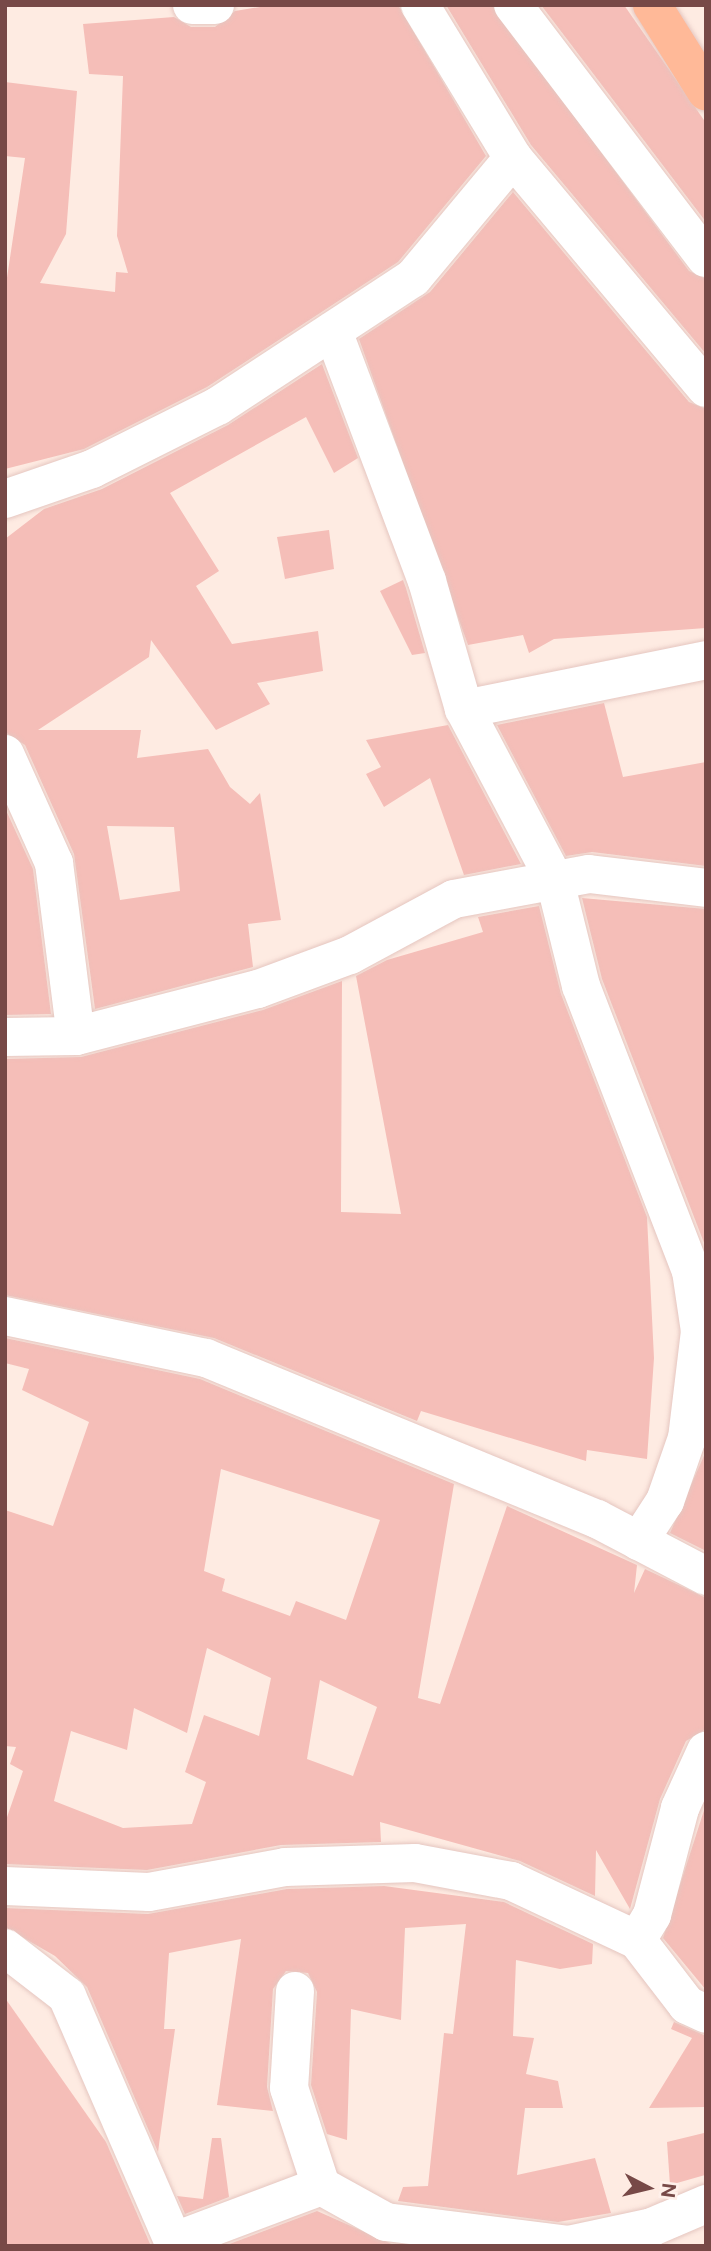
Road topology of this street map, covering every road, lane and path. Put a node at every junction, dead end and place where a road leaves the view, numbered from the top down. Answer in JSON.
{"nodes":[{"id":1,"x":192,"y":5,"type":"edge"},
{"id":2,"x":215,"y":5,"type":"edge"},
{"id":3,"x":419,"y":5,"type":"edge"},
{"id":4,"x":513,"y":5,"type":"edge"},
{"id":5,"x":652,"y":5,"type":"edge"},
{"id":6,"x":706,"y":91,"type":"edge"},
{"id":7,"x":513,"y":158,"type":"junction"},
{"id":8,"x":706,"y":258,"type":"edge"},
{"id":9,"x":332,"y":331,"type":"junction"},
{"id":10,"x":706,"y":388,"type":"edge"},
{"id":11,"x":5,"y":499,"type":"edge"},
{"id":12,"x":706,"y":660,"type":"edge"},
{"id":13,"x":464,"y":709,"type":"junction"},
{"id":14,"x":5,"y":754,"type":"edge"},
{"id":15,"x":555,"y":881,"type":"junction"},
{"id":16,"x":706,"y":888,"type":"edge"},
{"id":17,"x":76,"y":1036,"type":"junction"},
{"id":18,"x":5,"y":1037,"type":"edge"},
{"id":19,"x":5,"y":1316,"type":"edge"},
{"id":20,"x":639,"y":1541,"type":"junction"},
{"id":21,"x":706,"y":1576,"type":"edge"},
{"id":22,"x":706,"y":1751,"type":"edge"},
{"id":23,"x":5,"y":1886,"type":"edge"},
{"id":24,"x":637,"y":1940,"type":"junction"},
{"id":25,"x":5,"y":1948,"type":"edge"},
{"id":26,"x":295,"y":1991,"type":"dead end"},
{"id":27,"x":706,"y":2014,"type":"edge"},
{"id":28,"x":321,"y":2186,"type":"junction"},
{"id":29,"x":706,"y":2204,"type":"edge"},
{"id":30,"x":175,"y":2244,"type":"edge"}],
"edges":[{"from":1,"to":2,"type":"street"},
{"from":3,"to":7,"type":"street"},
{"from":4,"to":8,"type":"street"},
{"from":5,"to":6,"type":"main road"},
{"from":7,"to":9,"type":"street"},
{"from":7,"to":10,"type":"street"},
{"from":9,"to":11,"type":"street"},
{"from":9,"to":13,"type":"street"},
{"from":12,"to":13,"type":"street"},
{"from":13,"to":15,"type":"street"},
{"from":14,"to":17,"type":"street"},
{"from":15,"to":16,"type":"street"},
{"from":15,"to":17,"type":"street"},
{"from":15,"to":20,"type":"street"},
{"from":17,"to":18,"type":"street"},
{"from":19,"to":20,"type":"street"},
{"from":20,"to":21,"type":"street"},
{"from":22,"to":24,"type":"street"},
{"from":23,"to":24,"type":"street"},
{"from":24,"to":27,"type":"street"},
{"from":25,"to":30,"type":"street"},
{"from":26,"to":28,"type":"street"},
{"from":28,"to":29,"type":"street"},
{"from":28,"to":30,"type":"street"}]}
